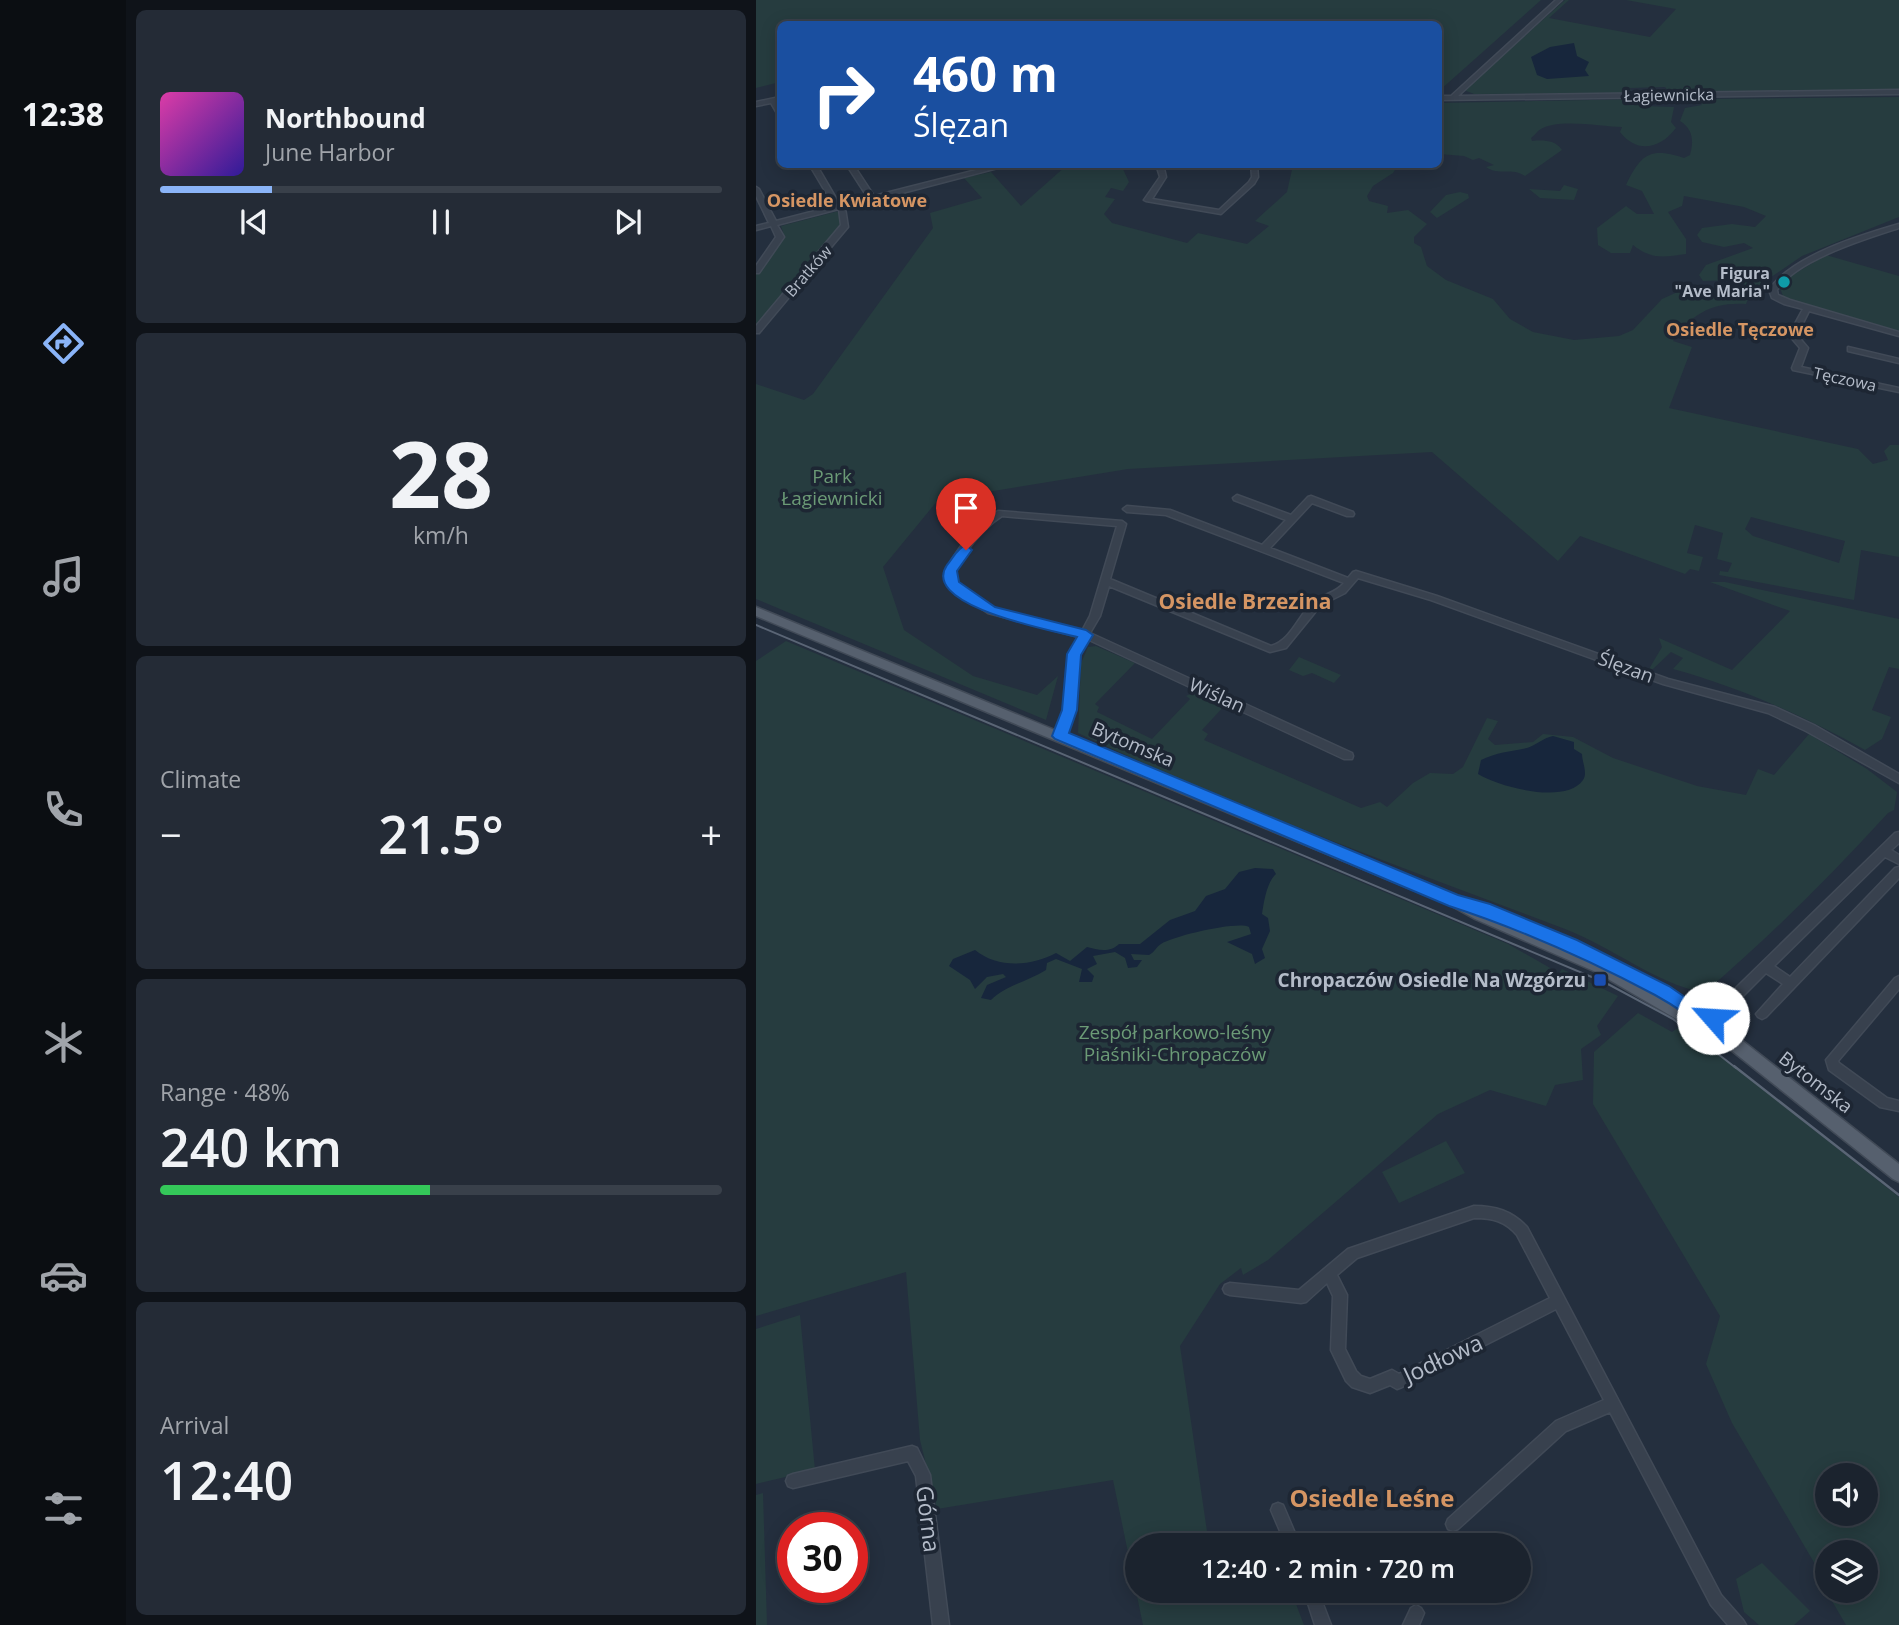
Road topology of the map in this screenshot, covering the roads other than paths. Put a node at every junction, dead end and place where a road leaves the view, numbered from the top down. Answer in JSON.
{"nodes":[{"id":1,"x":1559,"y":0,"type":"edge"},
{"id":2,"x":1899,"y":92,"type":"edge"},
{"id":3,"x":1442,"y":98,"type":"edge"},
{"id":4,"x":1452,"y":98,"type":"junction"},
{"id":5,"x":777,"y":100,"type":"edge"},
{"id":6,"x":756,"y":104,"type":"edge"},
{"id":7,"x":814,"y":168,"type":"edge"},
{"id":8,"x":852,"y":168,"type":"edge"},
{"id":9,"x":994,"y":168,"type":"edge"},
{"id":10,"x":1160,"y":168,"type":"edge"},
{"id":11,"x":1254,"y":168,"type":"edge"},
{"id":12,"x":756,"y":189,"type":"edge"},
{"id":13,"x":872,"y":199,"type":"junction"},
{"id":14,"x":839,"y":207,"type":"junction"},
{"id":15,"x":775,"y":223,"type":"junction"},
{"id":16,"x":1899,"y":226,"type":"edge"},
{"id":17,"x":756,"y":228,"type":"edge"},
{"id":18,"x":756,"y":271,"type":"edge"},
{"id":19,"x":1807,"y":308,"type":"junction"},
{"id":20,"x":756,"y":331,"type":"edge"},
{"id":21,"x":1899,"y":334,"type":"edge"},
{"id":22,"x":1850,"y":349,"type":"dead end"},
{"id":23,"x":1899,"y":361,"type":"edge"},
{"id":24,"x":1899,"y":390,"type":"edge"},
{"id":25,"x":1237,"y":498,"type":"dead end"},
{"id":26,"x":1127,"y":509,"type":"dead end"},
{"id":27,"x":1350,"y":514,"type":"dead end"},
{"id":28,"x":1292,"y":519,"type":"junction"},
{"id":29,"x":1264,"y":549,"type":"junction"},
{"id":30,"x":1106,"y":581,"type":"junction"},
{"id":31,"x":1350,"y":582,"type":"junction"},
{"id":32,"x":756,"y":611,"type":"edge"},
{"id":33,"x":1086,"y":635,"type":"junction"},
{"id":34,"x":1060,"y":736,"type":"junction"},
{"id":35,"x":1348,"y":756,"type":"dead end"},
{"id":36,"x":1899,"y":779,"type":"edge"},
{"id":37,"x":1899,"y":836,"type":"edge"},
{"id":38,"x":1884,"y":850,"type":"junction"},
{"id":39,"x":1899,"y":860,"type":"edge"},
{"id":40,"x":1899,"y":871,"type":"edge"},
{"id":41,"x":1766,"y":967,"type":"junction"},
{"id":42,"x":1899,"y":981,"type":"edge"},
{"id":43,"x":1791,"y":983,"type":"junction"},
{"id":44,"x":1762,"y":1014,"type":"dead end"},
{"id":45,"x":1707,"y":1024,"type":"junction"},
{"id":46,"x":1899,"y":1105,"type":"edge"},
{"id":47,"x":1899,"y":1174,"type":"edge"},
{"id":48,"x":1329,"y":1273,"type":"junction"},
{"id":49,"x":1230,"y":1289,"type":"dead end"},
{"id":50,"x":1558,"y":1301,"type":"junction"},
{"id":51,"x":1613,"y":1404,"type":"junction"},
{"id":52,"x":793,"y":1482,"type":"dead end"},
{"id":53,"x":1278,"y":1510,"type":"dead end"},
{"id":54,"x":1453,"y":1524,"type":"dead end"},
{"id":55,"x":1288,"y":1533,"type":"edge"},
{"id":56,"x":1315,"y":1603,"type":"edge"},
{"id":57,"x":941,"y":1625,"type":"edge"},
{"id":58,"x":1323,"y":1625,"type":"edge"},
{"id":59,"x":1738,"y":1625,"type":"edge"}],
"edges":[{"from":1,"to":4,"type":"street"},
{"from":2,"to":4,"type":"street","name":"Łagiewnicka"},
{"from":3,"to":4,"type":"street","name":"Łagiewnicka"},
{"from":5,"to":6,"type":"street"},
{"from":7,"to":14,"type":"street"},
{"from":8,"to":13,"type":"street"},
{"from":9,"to":13,"type":"street"},
{"from":10,"to":11,"type":"street"},
{"from":12,"to":15,"type":"street"},
{"from":13,"to":14,"type":"street"},
{"from":14,"to":15,"type":"street"},
{"from":14,"to":20,"type":"street","name":"Bratków"},
{"from":15,"to":17,"type":"street"},
{"from":15,"to":18,"type":"street"},
{"from":16,"to":19,"type":"street"},
{"from":19,"to":21,"type":"street"},
{"from":19,"to":24,"type":"street","name":"Tęczowa"},
{"from":22,"to":23,"type":"street"},
{"from":25,"to":28,"type":"street"},
{"from":26,"to":29,"type":"street","name":"Ślęzan"},
{"from":27,"to":28,"type":"street"},
{"from":28,"to":29,"type":"street"},
{"from":29,"to":31,"type":"street","name":"Ślęzan"},
{"from":30,"to":31,"type":"street"},
{"from":30,"to":33,"type":"street"},
{"from":30,"to":33,"type":"street","name":"Wiślan"},
{"from":31,"to":36,"type":"street","name":"Ślęzan"},
{"from":32,"to":34,"type":"main road","name":"Bytomska"},
{"from":33,"to":34,"type":"street"},
{"from":33,"to":35,"type":"street","name":"Wiślan"},
{"from":34,"to":45,"type":"main road","name":"Bytomska"},
{"from":37,"to":38,"type":"street"},
{"from":38,"to":39,"type":"street"},
{"from":38,"to":41,"type":"street"},
{"from":40,"to":43,"type":"street"},
{"from":41,"to":43,"type":"street"},
{"from":41,"to":45,"type":"street"},
{"from":42,"to":46,"type":"street"},
{"from":43,"to":44,"type":"street"},
{"from":45,"to":47,"type":"main road","name":"Bytomska"},
{"from":48,"to":49,"type":"street"},
{"from":48,"to":50,"type":"street"},
{"from":48,"to":50,"type":"street","name":"Jodłowa"},
{"from":50,"to":51,"type":"street"},
{"from":51,"to":54,"type":"street"},
{"from":51,"to":59,"type":"street"},
{"from":52,"to":57,"type":"street","name":"Górna"},
{"from":53,"to":55,"type":"street"},
{"from":56,"to":58,"type":"street"}]}
